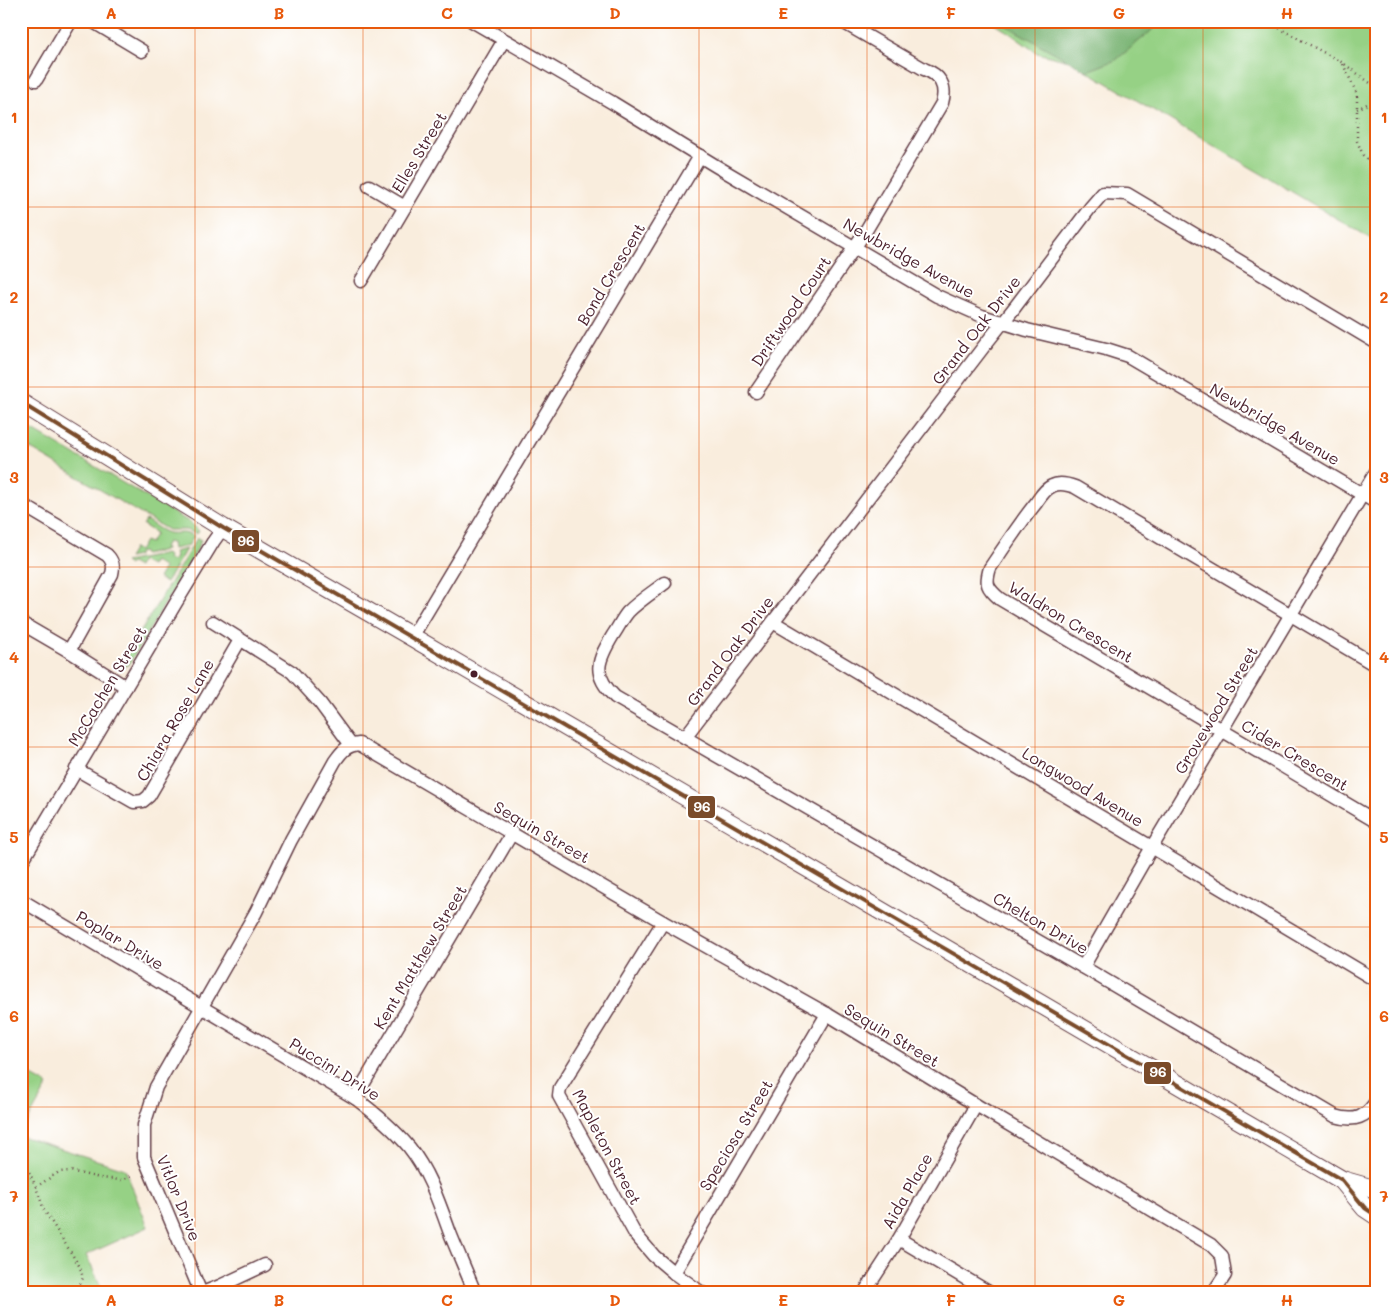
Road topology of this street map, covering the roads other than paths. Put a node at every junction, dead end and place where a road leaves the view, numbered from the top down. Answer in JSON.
{"nodes":[{"id":1,"x":71,"y":21,"type":"edge"},
{"id":2,"x":92,"y":21,"type":"edge"},
{"id":3,"x":472,"y":21,"type":"edge"},
{"id":4,"x":841,"y":21,"type":"edge"},
{"id":5,"x":504,"y":40,"type":"junction"},
{"id":6,"x":142,"y":51,"type":"dead end"},
{"id":7,"x":36,"y":80,"type":"dead end"},
{"id":8,"x":700,"y":156,"type":"junction"},
{"id":9,"x":369,"y":186,"type":"dead end"},
{"id":10,"x":405,"y":207,"type":"junction"},
{"id":11,"x":854,"y":247,"type":"junction"},
{"id":12,"x":361,"y":281,"type":"dead end"},
{"id":13,"x":1003,"y":322,"type":"junction"},
{"id":14,"x":1377,"y":343,"type":"edge"},
{"id":15,"x":756,"y":392,"type":"dead end"},
{"id":16,"x":21,"y":403,"type":"edge"},
{"id":17,"x":1377,"y":470,"type":"edge"},
{"id":18,"x":1363,"y":495,"type":"junction"},
{"id":19,"x":1377,"y":503,"type":"edge"},
{"id":20,"x":21,"y":504,"type":"edge"},
{"id":21,"x":223,"y":528,"type":"junction"},
{"id":22,"x":665,"y":583,"type":"dead end"},
{"id":23,"x":1290,"y":615,"type":"junction"},
{"id":24,"x":212,"y":622,"type":"dead end"},
{"id":25,"x":773,"y":622,"type":"junction"},
{"id":26,"x":21,"y":624,"type":"edge"},
{"id":27,"x":412,"y":637,"type":"junction"},
{"id":28,"x":240,"y":640,"type":"junction"},
{"id":29,"x":69,"y":651,"type":"junction"},
{"id":30,"x":1377,"y":666,"type":"edge"},
{"id":31,"x":126,"y":687,"type":"junction"},
{"id":32,"x":1223,"y":731,"type":"junction"},
{"id":33,"x":685,"y":737,"type":"junction"},
{"id":34,"x":351,"y":745,"type":"junction"},
{"id":35,"x":76,"y":770,"type":"junction"},
{"id":36,"x":1377,"y":822,"type":"edge"},
{"id":37,"x":512,"y":833,"type":"junction"},
{"id":38,"x":1152,"y":848,"type":"junction"},
{"id":39,"x":21,"y":863,"type":"edge"},
{"id":40,"x":21,"y":900,"type":"edge"},
{"id":41,"x":663,"y":922,"type":"junction"},
{"id":42,"x":1083,"y":967,"type":"junction"},
{"id":43,"x":1377,"y":981,"type":"edge"},
{"id":44,"x":202,"y":1007,"type":"junction"},
{"id":45,"x":827,"y":1014,"type":"junction"},
{"id":46,"x":355,"y":1098,"type":"junction"},
{"id":47,"x":1377,"y":1100,"type":"edge"},
{"id":48,"x":976,"y":1105,"type":"junction"},
{"id":49,"x":1342,"y":1180,"type":"junction"},
{"id":50,"x":1377,"y":1190,"type":"edge"},
{"id":51,"x":1377,"y":1216,"type":"edge"},
{"id":52,"x":898,"y":1239,"type":"junction"},
{"id":53,"x":265,"y":1265,"type":"dead end"},
{"id":54,"x":674,"y":1272,"type":"junction"},
{"id":55,"x":201,"y":1293,"type":"edge"},
{"id":56,"x":475,"y":1293,"type":"edge"},
{"id":57,"x":702,"y":1293,"type":"edge"},
{"id":58,"x":864,"y":1293,"type":"edge"},
{"id":59,"x":990,"y":1293,"type":"edge"},
{"id":60,"x":1213,"y":1293,"type":"edge"}],
"edges":[{"from":1,"to":7,"type":"street"},
{"from":2,"to":6,"type":"street"},
{"from":3,"to":5,"type":"street"},
{"from":4,"to":11,"type":"street","name":"Driftwood Court"},
{"from":5,"to":8,"type":"street"},
{"from":5,"to":10,"type":"street","name":"Elles Street"},
{"from":8,"to":11,"type":"street","name":"Newbridge Avenue"},
{"from":8,"to":27,"type":"street","name":"Bond Crescent"},
{"from":9,"to":10,"type":"street"},
{"from":10,"to":12,"type":"street","name":"Elles Street"},
{"from":11,"to":13,"type":"street","name":"Newbridge Avenue"},
{"from":11,"to":15,"type":"street","name":"Driftwood Court"},
{"from":13,"to":14,"type":"street","name":"Grand Oak Drive"},
{"from":13,"to":18,"type":"street","name":"Newbridge Avenue"},
{"from":13,"to":25,"type":"street","name":"Grand Oak Drive"},
{"from":16,"to":21,"type":"main road"},
{"from":17,"to":18,"type":"street","name":"Grovewood Street"},
{"from":18,"to":19,"type":"street","name":"Newbridge Avenue"},
{"from":18,"to":23,"type":"street","name":"Grovewood Street"},
{"from":20,"to":29,"type":"street"},
{"from":21,"to":27,"type":"main road"},
{"from":21,"to":31,"type":"street","name":"McCachen Street"},
{"from":22,"to":33,"type":"street","name":"Chelton Drive"},
{"from":23,"to":30,"type":"street"},
{"from":23,"to":32,"type":"street","name":"Grovewood Street"},
{"from":23,"to":32,"type":"street","name":"Waldron Crescent"},
{"from":24,"to":28,"type":"street"},
{"from":25,"to":33,"type":"street","name":"Grand Oak Drive"},
{"from":25,"to":38,"type":"street","name":"Longwood Avenue"},
{"from":26,"to":29,"type":"street"},
{"from":27,"to":49,"type":"main road"},
{"from":28,"to":34,"type":"street"},
{"from":28,"to":35,"type":"street","name":"Chiara Rose Lane"},
{"from":29,"to":31,"type":"street"},
{"from":31,"to":35,"type":"street","name":"McCachen Street"},
{"from":32,"to":36,"type":"street","name":"Cider Crescent"},
{"from":32,"to":38,"type":"street","name":"Grovewood Street"},
{"from":33,"to":42,"type":"street","name":"Chelton Drive"},
{"from":34,"to":37,"type":"street","name":"Sequin Street"},
{"from":34,"to":44,"type":"street"},
{"from":35,"to":39,"type":"street","name":"McCachen Street"},
{"from":37,"to":41,"type":"street","name":"Sequin Street"},
{"from":37,"to":46,"type":"street","name":"Kent Matthew Street"},
{"from":38,"to":42,"type":"street","name":"Grovewood Street"},
{"from":38,"to":43,"type":"street","name":"Longwood Avenue"},
{"from":40,"to":44,"type":"street","name":"Poplar Drive"},
{"from":41,"to":45,"type":"street","name":"Sequin Street"},
{"from":41,"to":54,"type":"street","name":"Mapleton Street"},
{"from":42,"to":47,"type":"street","name":"Chelton Drive"},
{"from":44,"to":46,"type":"street","name":"Puccini Drive"},
{"from":44,"to":55,"type":"street","name":"Vitlor Drive"},
{"from":45,"to":48,"type":"street","name":"Sequin Street"},
{"from":45,"to":54,"type":"street","name":"Speciosa Street"},
{"from":46,"to":56,"type":"street","name":"Puccini Drive"},
{"from":48,"to":52,"type":"street","name":"Aida Place"},
{"from":48,"to":60,"type":"street","name":"Sequin Street"},
{"from":49,"to":50,"type":"main road"},
{"from":49,"to":51,"type":"main road"},
{"from":52,"to":58,"type":"street","name":"Aida Place"},
{"from":52,"to":59,"type":"street"},
{"from":53,"to":55,"type":"street"},
{"from":54,"to":57,"type":"street","name":"Mapleton Street"}]}
